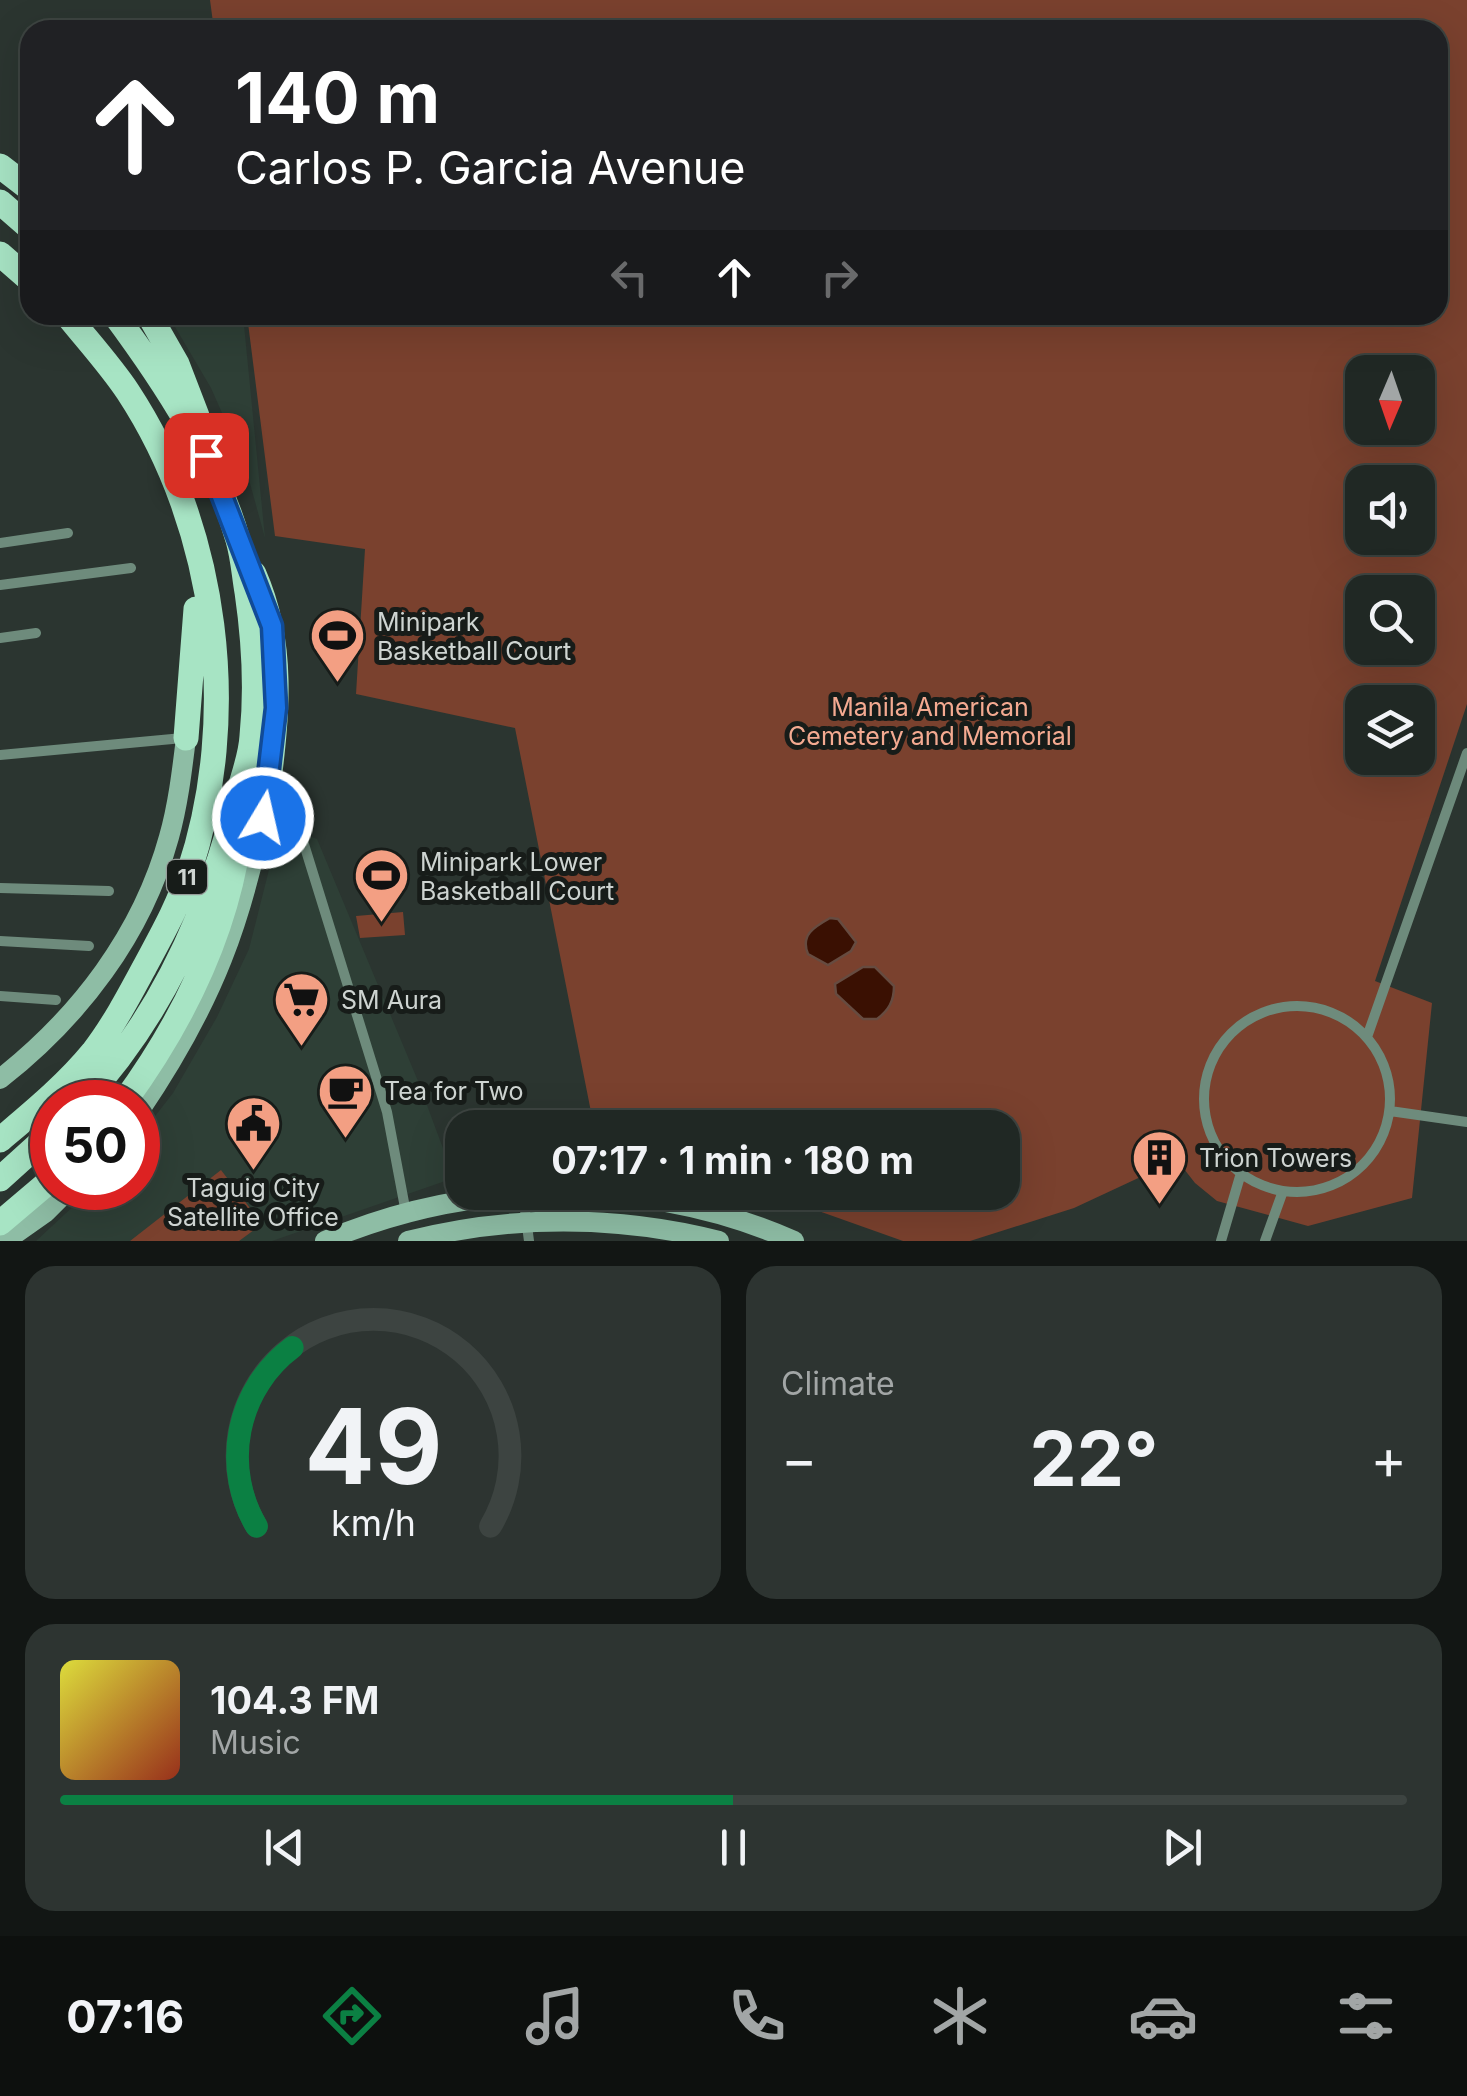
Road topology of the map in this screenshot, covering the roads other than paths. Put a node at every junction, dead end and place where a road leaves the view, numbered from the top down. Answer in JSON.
{"nodes":[{"id":1,"x":0,"y":202,"type":"edge"},
{"id":2,"x":20,"y":219,"type":"edge"},
{"id":3,"x":0,"y":254,"type":"edge"},
{"id":4,"x":20,"y":271,"type":"edge"},
{"id":5,"x":74,"y":325,"type":"edge"},
{"id":6,"x":123,"y":325,"type":"edge"},
{"id":7,"x":155,"y":325,"type":"edge"},
{"id":8,"x":215,"y":478,"type":"junction"},
{"id":9,"x":68,"y":532,"type":"dead end"},
{"id":10,"x":239,"y":542,"type":"junction"},
{"id":11,"x":0,"y":543,"type":"edge"},
{"id":12,"x":200,"y":554,"type":"junction"},
{"id":13,"x":132,"y":568,"type":"dead end"},
{"id":14,"x":0,"y":585,"type":"edge"},
{"id":15,"x":36,"y":634,"type":"dead end"},
{"id":16,"x":0,"y":638,"type":"edge"},
{"id":17,"x":186,"y":738,"type":"junction"},
{"id":18,"x":252,"y":740,"type":"junction"},
{"id":19,"x":1467,"y":754,"type":"edge"},
{"id":20,"x":0,"y":755,"type":"edge"},
{"id":21,"x":268,"y":789,"type":"junction"},
{"id":22,"x":303,"y":841,"type":"junction"},
{"id":23,"x":258,"y":846,"type":"junction"},
{"id":24,"x":0,"y":888,"type":"edge"},
{"id":25,"x":109,"y":891,"type":"dead end"},
{"id":26,"x":0,"y":941,"type":"edge"},
{"id":27,"x":90,"y":946,"type":"dead end"},
{"id":28,"x":0,"y":996,"type":"edge"},
{"id":29,"x":56,"y":1000,"type":"dead end"},
{"id":30,"x":1367,"y":1036,"type":"junction"},
{"id":31,"x":0,"y":1079,"type":"edge"},
{"id":32,"x":103,"y":1080,"type":"edge"},
{"id":33,"x":140,"y":1080,"type":"edge"},
{"id":34,"x":160,"y":1080,"type":"edge"},
{"id":35,"x":1390,"y":1111,"type":"junction"},
{"id":36,"x":1467,"y":1122,"type":"edge"},
{"id":37,"x":0,"y":1140,"type":"edge"},
{"id":38,"x":30,"y":1152,"type":"edge"},
{"id":39,"x":1241,"y":1173,"type":"junction"},
{"id":40,"x":0,"y":1179,"type":"edge"},
{"id":41,"x":1283,"y":1191,"type":"junction"},
{"id":42,"x":30,"y":1198,"type":"edge"},
{"id":43,"x":445,"y":1205,"type":"edge"},
{"id":44,"x":48,"y":1210,"type":"edge"},
{"id":45,"x":707,"y":1210,"type":"edge"},
{"id":46,"x":406,"y":1213,"type":"junction"},
{"id":47,"x":0,"y":1223,"type":"edge"},
{"id":48,"x":528,"y":1232,"type":"edge"},
{"id":49,"x":6,"y":1241,"type":"edge"},
{"id":50,"x":325,"y":1241,"type":"edge"},
{"id":51,"x":408,"y":1241,"type":"edge"},
{"id":52,"x":719,"y":1241,"type":"edge"},
{"id":53,"x":794,"y":1241,"type":"edge"},
{"id":54,"x":1221,"y":1241,"type":"edge"},
{"id":55,"x":1265,"y":1241,"type":"edge"}],
"edges":[{"from":1,"to":2,"type":"main road"},
{"from":3,"to":4,"type":"main road"},
{"from":5,"to":12,"type":"main road","number":"11"},
{"from":6,"to":8,"type":"main road","number":"11"},
{"from":7,"to":8,"type":"main road"},
{"from":8,"to":10,"type":"main road","number":"11"},
{"from":9,"to":11,"type":"street"},
{"from":10,"to":18,"type":"main road","number":"11"},
{"from":10,"to":21,"type":"main road"},
{"from":12,"to":17,"type":"main road"},
{"from":12,"to":37,"type":"main road","number":"11"},
{"from":13,"to":14,"type":"street"},
{"from":15,"to":16,"type":"street"},
{"from":17,"to":20,"type":"street"},
{"from":17,"to":31,"type":"main road"},
{"from":18,"to":32,"type":"main road","number":"11"},
{"from":18,"to":33,"type":"main road"},
{"from":19,"to":30,"type":"street"},
{"from":21,"to":22,"type":"street"},
{"from":21,"to":23,"type":"main road"},
{"from":22,"to":23,"type":"street"},
{"from":22,"to":46,"type":"street"},
{"from":23,"to":34,"type":"main road"},
{"from":24,"to":25,"type":"street"},
{"from":26,"to":27,"type":"street"},
{"from":28,"to":29,"type":"street"},
{"from":30,"to":35,"type":"street"},
{"from":30,"to":39,"type":"street"},
{"from":35,"to":36,"type":"street"},
{"from":35,"to":41,"type":"street"},
{"from":38,"to":40,"type":"main road"},
{"from":39,"to":41,"type":"street"},
{"from":39,"to":54,"type":"street"},
{"from":41,"to":55,"type":"street"},
{"from":42,"to":47,"type":"main road"},
{"from":43,"to":46,"type":"main road"},
{"from":44,"to":49,"type":"main road"},
{"from":45,"to":53,"type":"main road"},
{"from":46,"to":50,"type":"main road"},
{"from":48,"to":51,"type":"main road"},
{"from":48,"to":52,"type":"main road"}]}
